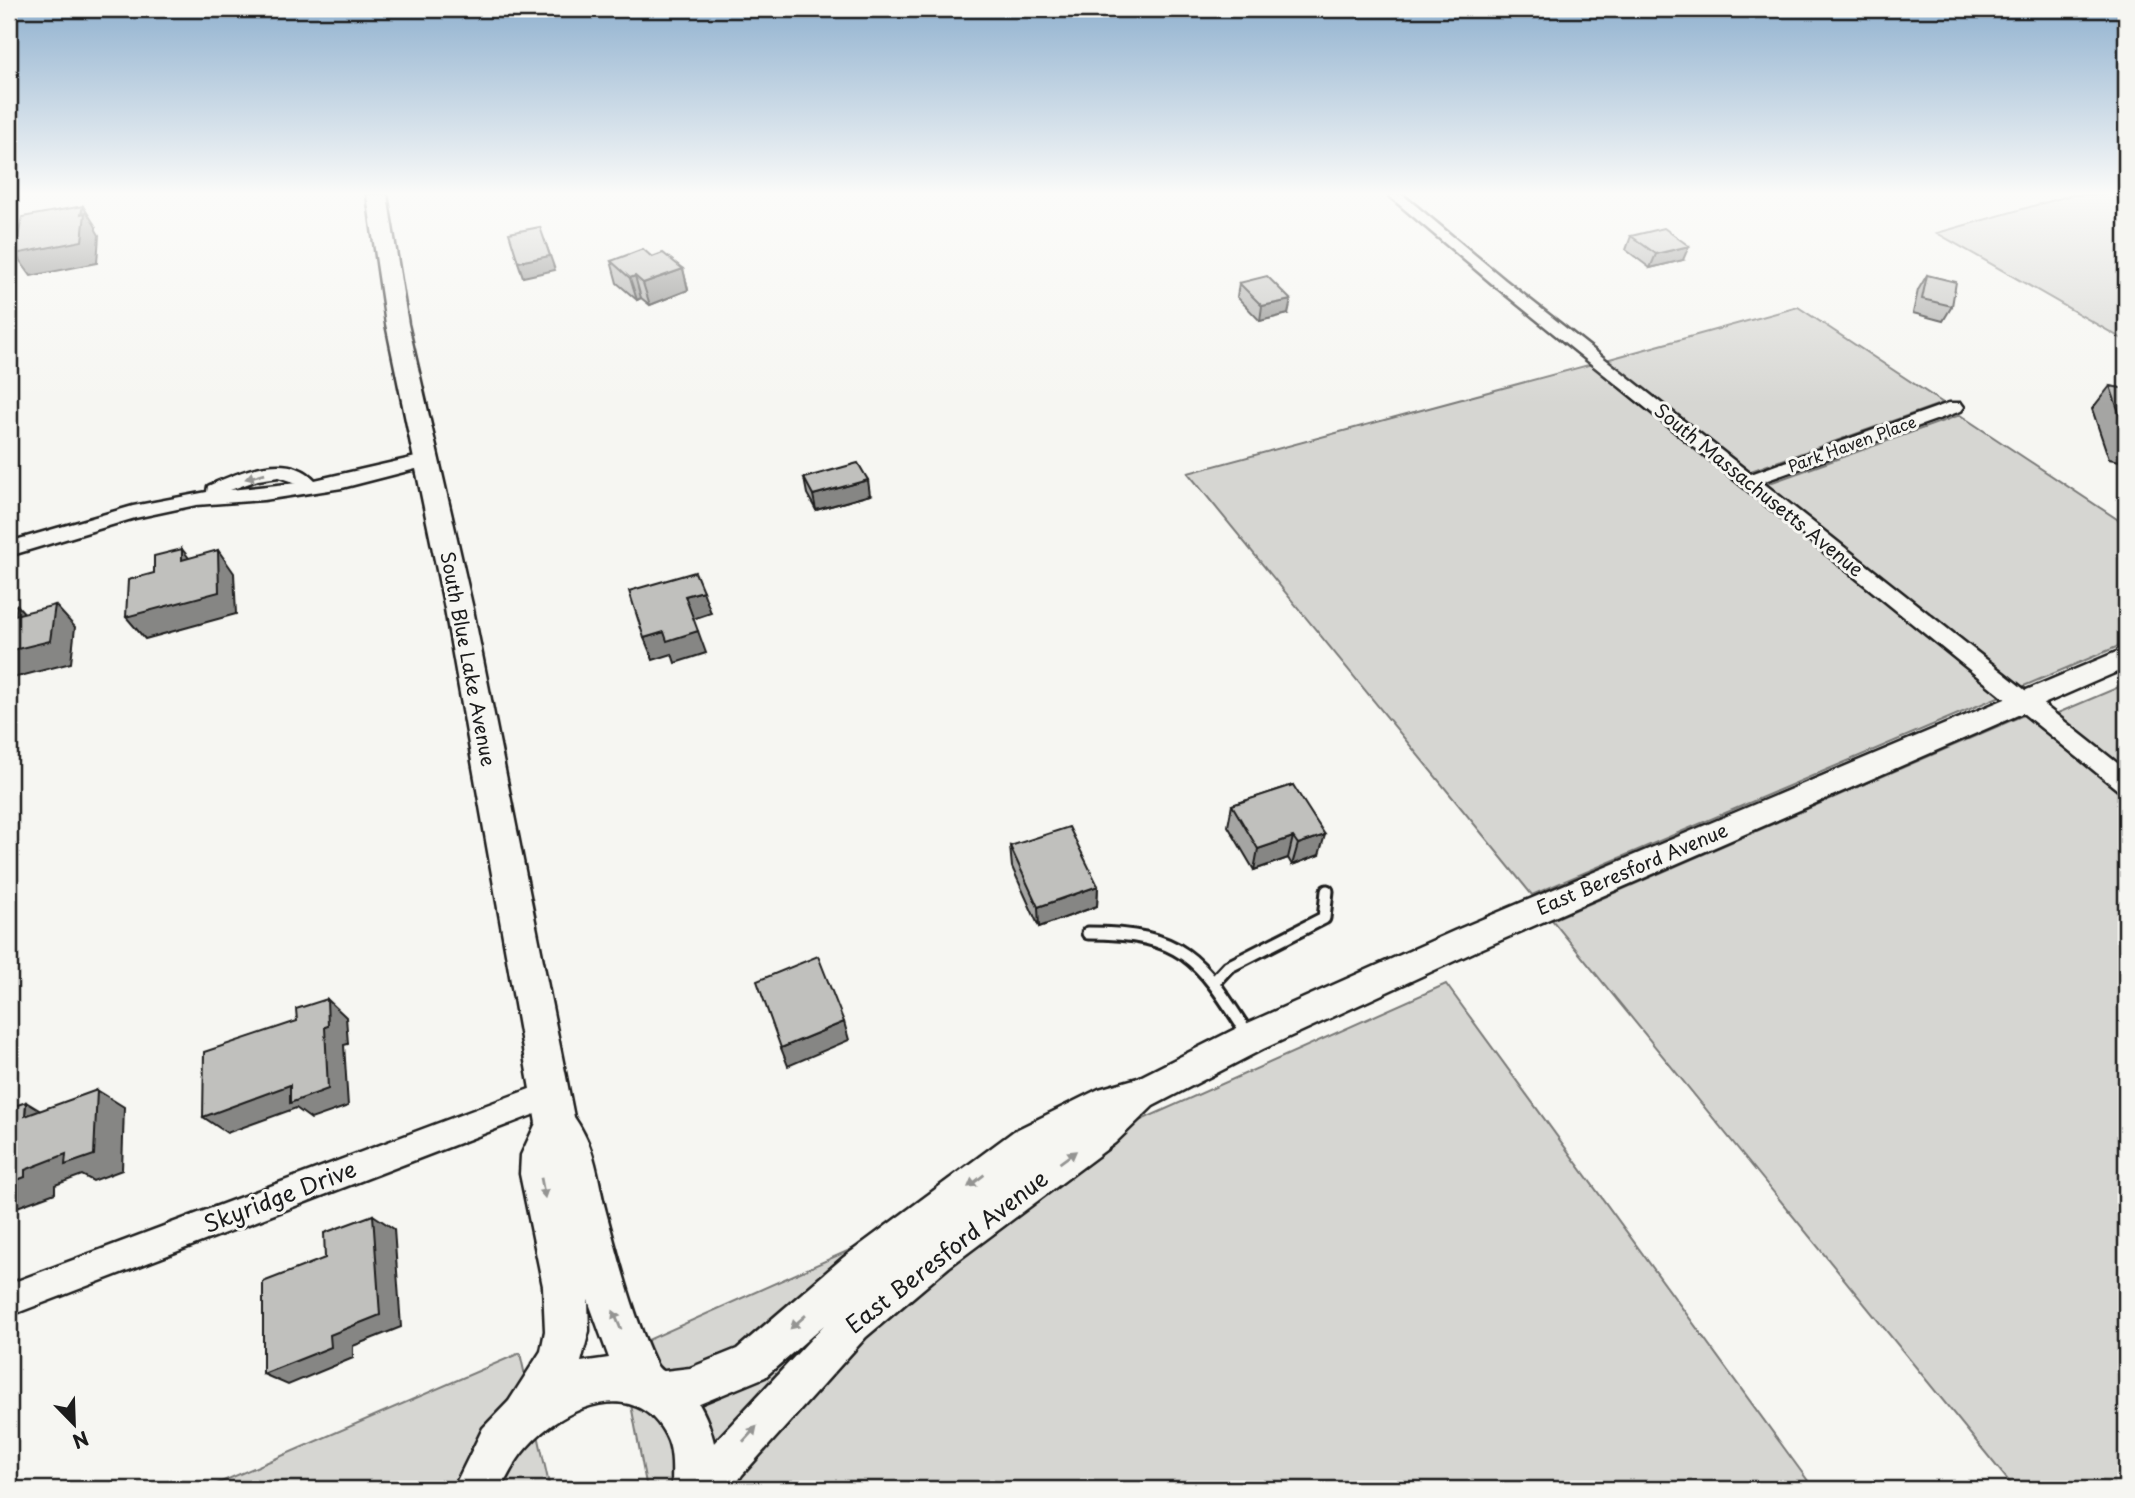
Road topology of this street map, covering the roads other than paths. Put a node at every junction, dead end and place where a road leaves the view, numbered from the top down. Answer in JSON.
{"nodes":[{"id":1,"x":388,"y":265,"type":"edge"},
{"id":2,"x":1478,"y":265,"type":"edge"},
{"id":3,"x":1955,"y":407,"type":"dead end"},
{"id":4,"x":429,"y":460,"type":"junction"},
{"id":5,"x":1748,"y":481,"type":"junction"},
{"id":6,"x":9,"y":549,"type":"edge"},
{"id":7,"x":2126,"y":657,"type":"edge"},
{"id":8,"x":2023,"y":701,"type":"junction"},
{"id":9,"x":2126,"y":783,"type":"edge"},
{"id":10,"x":1327,"y":891,"type":"dead end"},
{"id":11,"x":1088,"y":933,"type":"dead end"},
{"id":12,"x":1214,"y":982,"type":"junction"},
{"id":13,"x":1251,"y":1038,"type":"junction"},
{"id":14,"x":1143,"y":1093,"type":"junction"},
{"id":15,"x":554,"y":1109,"type":"junction"},
{"id":16,"x":9,"y":1300,"type":"edge"},
{"id":17,"x":648,"y":1388,"type":"junction"},
{"id":18,"x":495,"y":1456,"type":"edge"},
{"id":19,"x":466,"y":1489,"type":"edge"},
{"id":20,"x":696,"y":1489,"type":"edge"},
{"id":21,"x":710,"y":1489,"type":"edge"}],
"edges":[{"from":1,"to":4,"type":"main road","name":"South Blue Lake Avenue"},
{"from":2,"to":5,"type":"street","name":"South Massachusetts Avenue"},
{"from":3,"to":5,"type":"street","name":"Park Haven Place"},
{"from":4,"to":6,"type":"street"},
{"from":4,"to":15,"type":"main road","name":"South Blue Lake Avenue"},
{"from":5,"to":8,"type":"street","name":"South Massachusetts Avenue"},
{"from":7,"to":8,"type":"street","name":"East Beresford Avenue"},
{"from":8,"to":9,"type":"street","name":"South Massachusetts Avenue"},
{"from":8,"to":13,"type":"street","name":"East Beresford Avenue"},
{"from":10,"to":12,"type":"lane"},
{"from":11,"to":12,"type":"lane"},
{"from":12,"to":13,"type":"lane"},
{"from":13,"to":14,"type":"street","name":"East Beresford Avenue"},
{"from":14,"to":17,"type":"street","name":"East Beresford Avenue","one_way":true},
{"from":21,"to":14,"type":"street","name":"East Beresford Avenue","one_way":true},
{"from":15,"to":16,"type":"street","name":"Skyridge Drive"},
{"from":17,"to":15,"type":"main road","name":"South Blue Lake Avenue","one_way":true},
{"from":15,"to":18,"type":"main road","one_way":true},
{"from":17,"to":18,"type":"main road"},
{"from":17,"to":20,"type":"main road"},
{"from":18,"to":19,"type":"street"}]}
